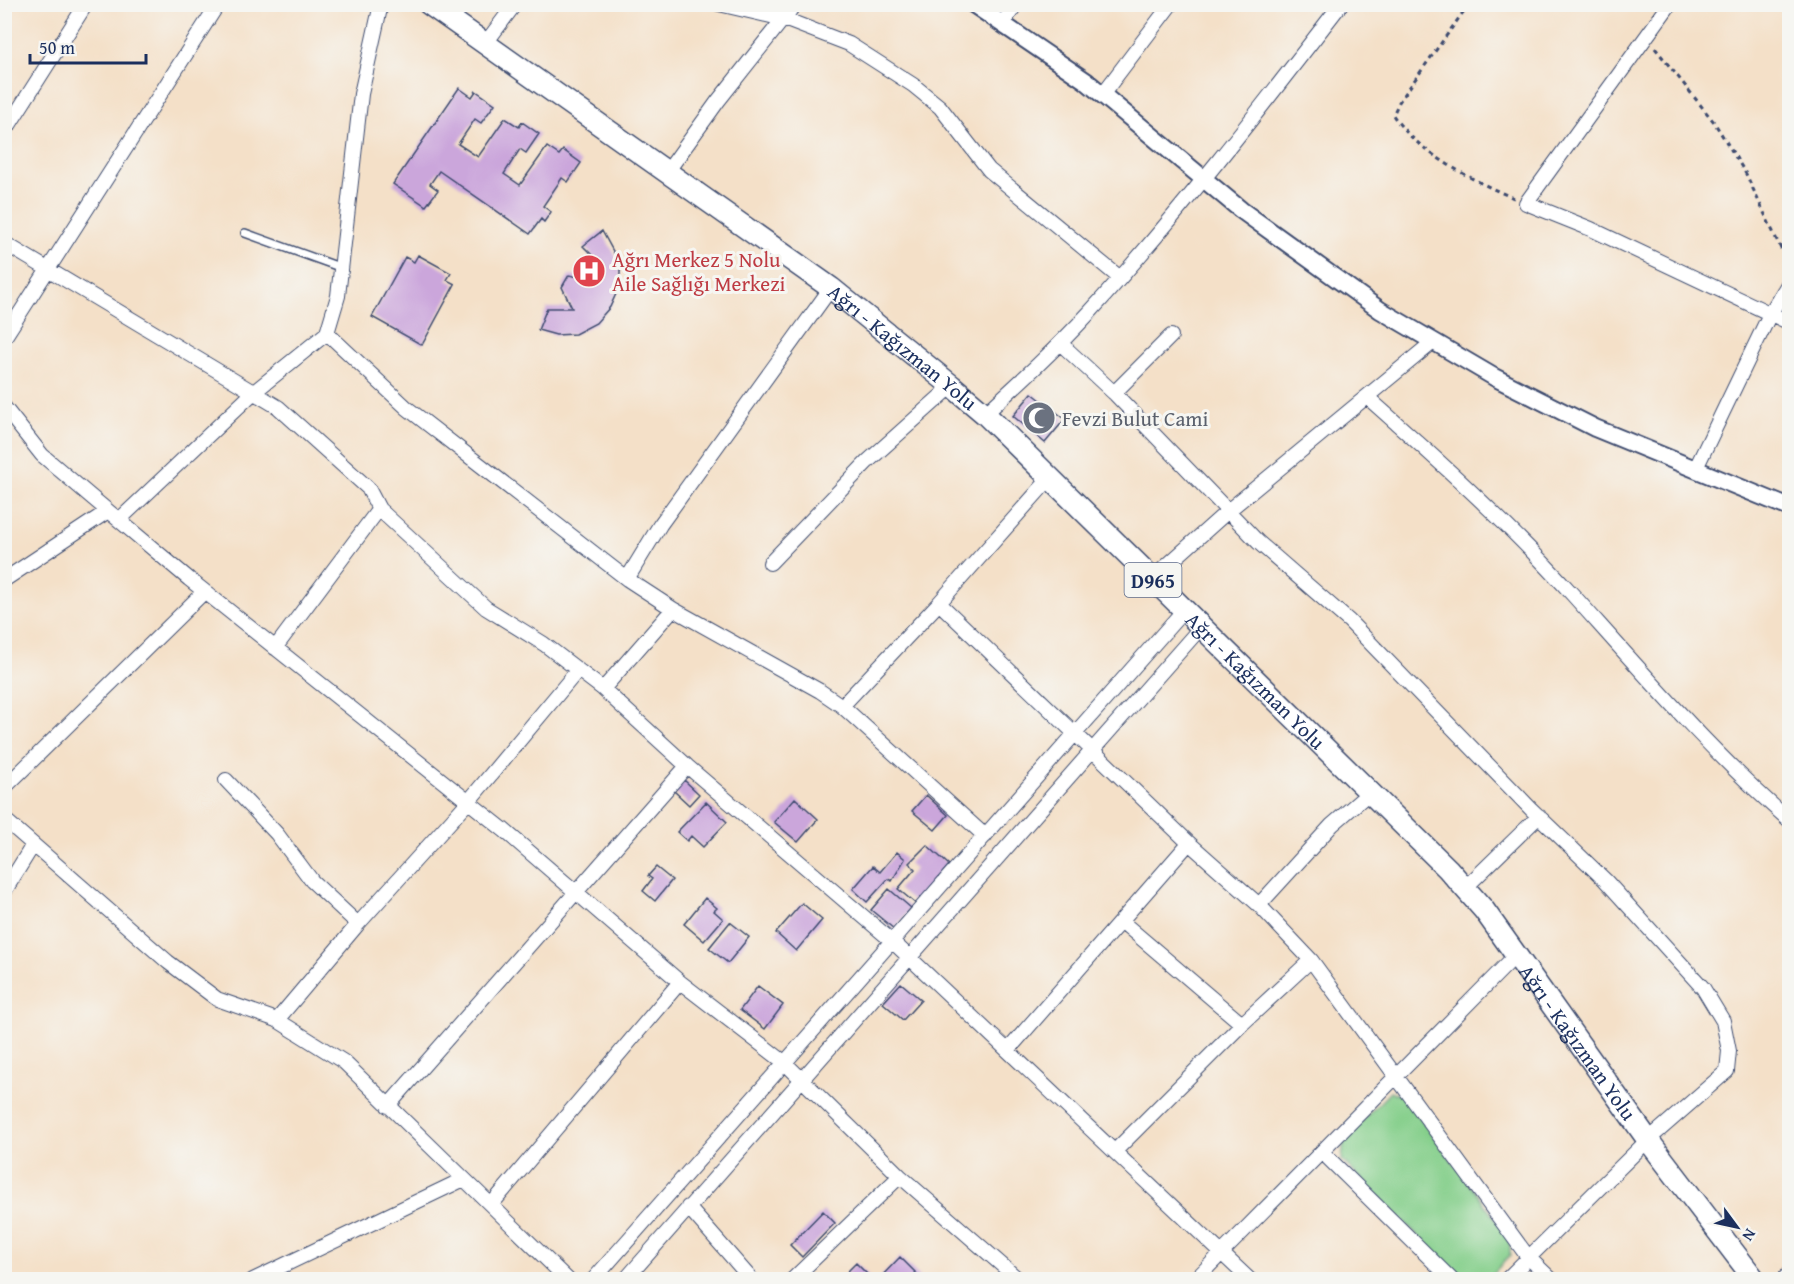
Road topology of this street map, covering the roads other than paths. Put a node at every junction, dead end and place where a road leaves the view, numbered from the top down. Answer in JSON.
{"nodes":[{"id":1,"x":86,"y":4,"type":"edge"},
{"id":2,"x":218,"y":4,"type":"edge"},
{"id":3,"x":381,"y":4,"type":"edge"},
{"id":4,"x":429,"y":4,"type":"edge"},
{"id":5,"x":515,"y":4,"type":"edge"},
{"id":6,"x":719,"y":4,"type":"edge"},
{"id":7,"x":795,"y":4,"type":"edge"},
{"id":8,"x":973,"y":4,"type":"edge"},
{"id":9,"x":1016,"y":4,"type":"edge"},
{"id":10,"x":1171,"y":4,"type":"edge"},
{"id":11,"x":1341,"y":4,"type":"edge"},
{"id":12,"x":1670,"y":4,"type":"edge"},
{"id":13,"x":784,"y":19,"type":"junction"},
{"id":14,"x":1003,"y":23,"type":"junction"},
{"id":15,"x":485,"y":44,"type":"junction"},
{"id":16,"x":1102,"y":95,"type":"junction"},
{"id":17,"x":4,"y":133,"type":"edge"},
{"id":18,"x":667,"y":172,"type":"junction"},
{"id":19,"x":1205,"y":180,"type":"junction"},
{"id":20,"x":245,"y":233,"type":"dead end"},
{"id":21,"x":4,"y":243,"type":"edge"},
{"id":22,"x":342,"y":268,"type":"junction"},
{"id":23,"x":49,"y":270,"type":"junction"},
{"id":24,"x":1120,"y":278,"type":"junction"},
{"id":25,"x":1790,"y":281,"type":"edge"},
{"id":26,"x":831,"y":288,"type":"junction"},
{"id":27,"x":1770,"y":314,"type":"junction"},
{"id":28,"x":1790,"y":323,"type":"edge"},
{"id":29,"x":327,"y":333,"type":"junction"},
{"id":30,"x":1171,"y":336,"type":"dead end"},
{"id":31,"x":4,"y":338,"type":"edge"},
{"id":32,"x":1433,"y":342,"type":"junction"},
{"id":33,"x":1060,"y":343,"type":"junction"},
{"id":34,"x":952,"y":386,"type":"junction"},
{"id":35,"x":254,"y":392,"type":"junction"},
{"id":36,"x":1114,"y":393,"type":"junction"},
{"id":37,"x":1367,"y":397,"type":"junction"},
{"id":38,"x":4,"y":407,"type":"edge"},
{"id":39,"x":985,"y":414,"type":"junction"},
{"id":40,"x":1695,"y":471,"type":"junction"},
{"id":41,"x":1050,"y":478,"type":"junction"},
{"id":42,"x":1790,"y":508,"type":"edge"},
{"id":43,"x":379,"y":509,"type":"junction"},
{"id":44,"x":1229,"y":510,"type":"junction"},
{"id":45,"x":113,"y":516,"type":"junction"},
{"id":46,"x":770,"y":563,"type":"dead end"},
{"id":47,"x":627,"y":579,"type":"junction"},
{"id":48,"x":1152,"y":579,"type":"junction"},
{"id":49,"x":4,"y":580,"type":"edge"},
{"id":50,"x":204,"y":592,"type":"junction"},
{"id":51,"x":939,"y":603,"type":"junction"},
{"id":52,"x":673,"y":609,"type":"junction"},
{"id":53,"x":1185,"y":610,"type":"junction"},
{"id":54,"x":1202,"y":626,"type":"junction"},
{"id":55,"x":275,"y":648,"type":"junction"},
{"id":56,"x":578,"y":670,"type":"junction"},
{"id":57,"x":603,"y":689,"type":"junction"},
{"id":58,"x":842,"y":706,"type":"junction"},
{"id":59,"x":1076,"y":732,"type":"junction"},
{"id":60,"x":1092,"y":750,"type":"junction"},
{"id":61,"x":687,"y":766,"type":"junction"},
{"id":62,"x":226,"y":780,"type":"dead end"},
{"id":63,"x":4,"y":788,"type":"edge"},
{"id":64,"x":1370,"y":792,"type":"junction"},
{"id":65,"x":468,"y":802,"type":"junction"},
{"id":66,"x":1539,"y":816,"type":"junction"},
{"id":67,"x":4,"y":819,"type":"edge"},
{"id":68,"x":1790,"y":821,"type":"edge"},
{"id":69,"x":985,"y":836,"type":"junction"},
{"id":70,"x":1188,"y":843,"type":"junction"},
{"id":71,"x":33,"y":845,"type":"junction"},
{"id":72,"x":1465,"y":888,"type":"junction"},
{"id":73,"x":4,"y":892,"type":"edge"},
{"id":74,"x":575,"y":894,"type":"junction"},
{"id":75,"x":1259,"y":905,"type":"junction"},
{"id":76,"x":1121,"y":921,"type":"junction"},
{"id":77,"x":358,"y":924,"type":"junction"},
{"id":78,"x":892,"y":941,"type":"junction"},
{"id":79,"x":1516,"y":955,"type":"junction"},
{"id":80,"x":909,"y":957,"type":"junction"},
{"id":81,"x":1311,"y":960,"type":"junction"},
{"id":82,"x":680,"y":982,"type":"junction"},
{"id":83,"x":277,"y":1020,"type":"junction"},
{"id":84,"x":1242,"y":1024,"type":"junction"},
{"id":85,"x":1009,"y":1049,"type":"junction"},
{"id":86,"x":784,"y":1062,"type":"junction"},
{"id":87,"x":1398,"y":1075,"type":"junction"},
{"id":88,"x":802,"y":1078,"type":"junction"},
{"id":89,"x":388,"y":1106,"type":"junction"},
{"id":90,"x":1648,"y":1140,"type":"junction"},
{"id":91,"x":1116,"y":1150,"type":"junction"},
{"id":92,"x":1322,"y":1152,"type":"junction"},
{"id":93,"x":900,"y":1176,"type":"junction"},
{"id":94,"x":464,"y":1179,"type":"junction"},
{"id":95,"x":491,"y":1205,"type":"junction"},
{"id":96,"x":688,"y":1207,"type":"junction"},
{"id":97,"x":1221,"y":1253,"type":"junction"},
{"id":98,"x":1528,"y":1257,"type":"junction"},
{"id":99,"x":1790,"y":1273,"type":"edge"},
{"id":100,"x":253,"y":1280,"type":"edge"},
{"id":101,"x":568,"y":1280,"type":"edge"},
{"id":102,"x":593,"y":1280,"type":"edge"},
{"id":103,"x":625,"y":1280,"type":"edge"},
{"id":104,"x":752,"y":1280,"type":"edge"},
{"id":105,"x":792,"y":1280,"type":"edge"},
{"id":106,"x":1019,"y":1280,"type":"edge"},
{"id":107,"x":1195,"y":1280,"type":"edge"},
{"id":108,"x":1250,"y":1280,"type":"edge"},
{"id":109,"x":1452,"y":1280,"type":"edge"},
{"id":110,"x":1506,"y":1280,"type":"edge"},
{"id":111,"x":1552,"y":1280,"type":"edge"},
{"id":112,"x":1755,"y":1280,"type":"edge"},
{"id":113,"x":1783,"y":1280,"type":"edge"}],
"edges":[{"from":1,"to":17,"type":"street"},
{"from":2,"to":23,"type":"street"},
{"from":3,"to":22,"type":"street"},
{"from":4,"to":15,"type":"main road","name":"Ağrı - Kağızman Yolu","number":"D965"},
{"from":5,"to":15,"type":"street"},
{"from":6,"to":13,"type":"street"},
{"from":7,"to":13,"type":"street"},
{"from":8,"to":14,"type":"street"},
{"from":9,"to":14,"type":"street"},
{"from":10,"to":16,"type":"street"},
{"from":11,"to":19,"type":"street"},
{"from":12,"to":27,"type":"street"},
{"from":13,"to":18,"type":"street"},
{"from":13,"to":24,"type":"street"},
{"from":14,"to":16,"type":"street"},
{"from":15,"to":18,"type":"main road","name":"Ağrı - Kağızman Yolu","number":"D965"},
{"from":16,"to":19,"type":"street"},
{"from":18,"to":26,"type":"main road","name":"Ağrı - Kağızman Yolu","number":"D965"},
{"from":19,"to":24,"type":"street"},
{"from":19,"to":32,"type":"street"},
{"from":20,"to":22,"type":"lane"},
{"from":21,"to":23,"type":"street"},
{"from":22,"to":29,"type":"street"},
{"from":23,"to":31,"type":"street"},
{"from":23,"to":35,"type":"street"},
{"from":24,"to":33,"type":"street"},
{"from":25,"to":27,"type":"street"},
{"from":26,"to":34,"type":"main road","name":"Ağrı - Kağızman Yolu","number":"D965"},
{"from":26,"to":47,"type":"street"},
{"from":27,"to":28,"type":"street"},
{"from":27,"to":40,"type":"street"},
{"from":29,"to":35,"type":"street"},
{"from":29,"to":47,"type":"street"},
{"from":30,"to":36,"type":"street"},
{"from":32,"to":37,"type":"street"},
{"from":32,"to":40,"type":"street"},
{"from":33,"to":36,"type":"street"},
{"from":33,"to":39,"type":"street"},
{"from":34,"to":39,"type":"main road","name":"Ağrı - Kağızman Yolu","number":"D965"},
{"from":34,"to":46,"type":"street"},
{"from":35,"to":43,"type":"street"},
{"from":35,"to":45,"type":"street"},
{"from":36,"to":44,"type":"street"},
{"from":37,"to":44,"type":"street"},
{"from":37,"to":68,"type":"street"},
{"from":38,"to":45,"type":"street"},
{"from":39,"to":41,"type":"main road","name":"Ağrı - Kağızman Yolu","number":"D965"},
{"from":40,"to":42,"type":"street"},
{"from":41,"to":48,"type":"main road","name":"Ağrı - Kağızman Yolu","number":"D965"},
{"from":41,"to":51,"type":"street"},
{"from":43,"to":55,"type":"street"},
{"from":43,"to":56,"type":"street"},
{"from":44,"to":48,"type":"street"},
{"from":44,"to":66,"type":"street"},
{"from":45,"to":49,"type":"street"},
{"from":45,"to":50,"type":"street"},
{"from":47,"to":52,"type":"street"},
{"from":48,"to":53,"type":"main road","name":"Ağrı - Kağızman Yolu","number":"D965"},
{"from":50,"to":55,"type":"street"},
{"from":50,"to":63,"type":"street"},
{"from":51,"to":58,"type":"street"},
{"from":51,"to":59,"type":"street"},
{"from":52,"to":57,"type":"street"},
{"from":52,"to":58,"type":"street"},
{"from":53,"to":54,"type":"main road","name":"Ağrı - Kağızman Yolu","number":"D965"},
{"from":53,"to":59,"type":"street"},
{"from":54,"to":60,"type":"street"},
{"from":54,"to":64,"type":"main road","name":"Ağrı - Kağızman Yolu","number":"D965"},
{"from":55,"to":65,"type":"street"},
{"from":56,"to":57,"type":"street"},
{"from":56,"to":65,"type":"street"},
{"from":57,"to":61,"type":"street"},
{"from":58,"to":69,"type":"street"},
{"from":59,"to":60,"type":"street"},
{"from":59,"to":69,"type":"street"},
{"from":60,"to":70,"type":"street"},
{"from":60,"to":80,"type":"street"},
{"from":61,"to":74,"type":"street"},
{"from":61,"to":78,"type":"street"},
{"from":62,"to":77,"type":"street"},
{"from":64,"to":72,"type":"main road","name":"Ağrı - Kağızman Yolu","number":"D965"},
{"from":64,"to":75,"type":"street"},
{"from":65,"to":74,"type":"street"},
{"from":65,"to":77,"type":"street"},
{"from":66,"to":72,"type":"street"},
{"from":66,"to":90,"type":"street"},
{"from":67,"to":71,"type":"street"},
{"from":69,"to":78,"type":"street"},
{"from":70,"to":75,"type":"street"},
{"from":70,"to":76,"type":"street"},
{"from":71,"to":73,"type":"street"},
{"from":71,"to":83,"type":"street"},
{"from":72,"to":79,"type":"main road","name":"Ağrı - Kağızman Yolu","number":"D965"},
{"from":74,"to":82,"type":"street"},
{"from":74,"to":89,"type":"street"},
{"from":75,"to":81,"type":"street"},
{"from":76,"to":84,"type":"street"},
{"from":76,"to":85,"type":"street"},
{"from":77,"to":83,"type":"street"},
{"from":78,"to":80,"type":"street"},
{"from":78,"to":86,"type":"street"},
{"from":79,"to":87,"type":"street"},
{"from":79,"to":90,"type":"main road","name":"Ağrı - Kağızman Yolu","number":"D965"},
{"from":80,"to":85,"type":"street"},
{"from":80,"to":88,"type":"street"},
{"from":81,"to":84,"type":"street"},
{"from":81,"to":87,"type":"street"},
{"from":82,"to":86,"type":"street"},
{"from":82,"to":95,"type":"street"},
{"from":83,"to":89,"type":"street"},
{"from":84,"to":91,"type":"street"},
{"from":85,"to":91,"type":"street"},
{"from":86,"to":88,"type":"street"},
{"from":86,"to":102,"type":"street"},
{"from":87,"to":92,"type":"street"},
{"from":87,"to":98,"type":"street"},
{"from":88,"to":93,"type":"street"},
{"from":88,"to":96,"type":"street"},
{"from":89,"to":94,"type":"street"},
{"from":90,"to":98,"type":"street"},
{"from":90,"to":112,"type":"main road","name":"Ağrı - Kağızman Yolu","number":"D965"},
{"from":91,"to":97,"type":"street"},
{"from":92,"to":97,"type":"street"},
{"from":92,"to":109,"type":"street"},
{"from":93,"to":105,"type":"street"},
{"from":93,"to":106,"type":"street"},
{"from":94,"to":95,"type":"street"},
{"from":94,"to":100,"type":"street"},
{"from":95,"to":101,"type":"street"},
{"from":96,"to":103,"type":"street"},
{"from":96,"to":104,"type":"street"},
{"from":97,"to":107,"type":"street"},
{"from":97,"to":108,"type":"street"},
{"from":98,"to":110,"type":"street"},
{"from":98,"to":111,"type":"street"},
{"from":99,"to":113,"type":"street"}]}
